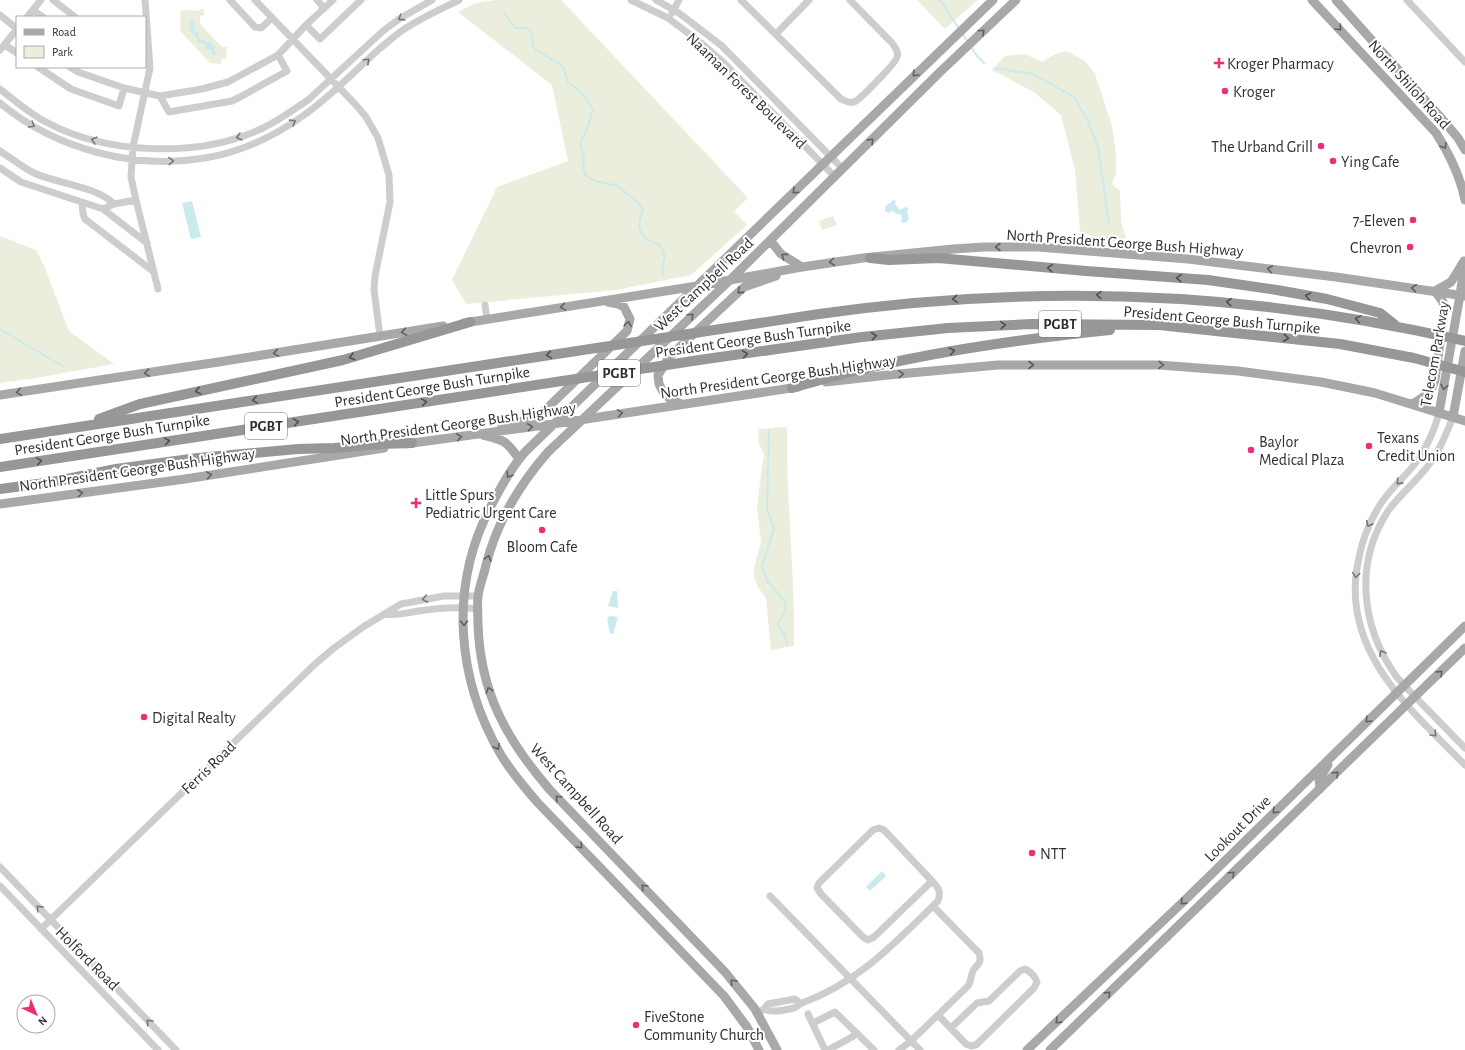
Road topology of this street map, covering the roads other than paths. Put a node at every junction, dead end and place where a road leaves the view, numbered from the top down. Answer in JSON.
{"nodes":[{"id":1,"x":40,"y":0,"type":"edge"},
{"id":2,"x":53,"y":0,"type":"edge"},
{"id":3,"x":145,"y":0,"type":"edge"},
{"id":4,"x":230,"y":0,"type":"edge"},
{"id":5,"x":255,"y":0,"type":"edge"},
{"id":6,"x":317,"y":0,"type":"edge"},
{"id":7,"x":333,"y":0,"type":"edge"},
{"id":8,"x":361,"y":0,"type":"edge"},
{"id":9,"x":432,"y":0,"type":"edge"},
{"id":10,"x":459,"y":0,"type":"edge"},
{"id":11,"x":631,"y":0,"type":"edge"},
{"id":12,"x":656,"y":0,"type":"edge"},
{"id":13,"x":679,"y":0,"type":"edge"},
{"id":14,"x":741,"y":0,"type":"edge"},
{"id":15,"x":809,"y":0,"type":"edge"},
{"id":16,"x":850,"y":0,"type":"edge"},
{"id":17,"x":993,"y":0,"type":"edge"},
{"id":18,"x":1016,"y":0,"type":"edge"},
{"id":19,"x":1312,"y":0,"type":"edge"},
{"id":20,"x":1336,"y":0,"type":"edge"},
{"id":21,"x":1407,"y":0,"type":"edge"},
{"id":22,"x":324,"y":8,"type":"junction"},
{"id":23,"x":674,"y":9,"type":"junction"},
{"id":24,"x":33,"y":10,"type":"junction"},
{"id":25,"x":28,"y":16,"type":"edge"},
{"id":26,"x":42,"y":16,"type":"edge"},
{"id":27,"x":74,"y":16,"type":"edge"},
{"id":28,"x":1,"y":17,"type":"edge"},
{"id":29,"x":272,"y":18,"type":"junction"},
{"id":30,"x":668,"y":18,"type":"junction"},
{"id":31,"x":306,"y":25,"type":"junction"},
{"id":32,"x":16,"y":28,"type":"edge"},
{"id":33,"x":16,"y":30,"type":"edge"},
{"id":34,"x":776,"y":34,"type":"junction"},
{"id":35,"x":292,"y":39,"type":"junction"},
{"id":36,"x":2,"y":48,"type":"edge"},
{"id":37,"x":16,"y":53,"type":"edge"},
{"id":38,"x":278,"y":55,"type":"junction"},
{"id":39,"x":1465,"y":62,"type":"edge"},
{"id":40,"x":728,"y":67,"type":"junction"},
{"id":41,"x":40,"y":68,"type":"edge"},
{"id":42,"x":72,"y":68,"type":"edge"},
{"id":43,"x":753,"y":78,"type":"junction"},
{"id":44,"x":330,"y":80,"type":"junction"},
{"id":45,"x":338,"y":87,"type":"junction"},
{"id":46,"x":124,"y":88,"type":"junction"},
{"id":47,"x":0,"y":89,"type":"edge"},
{"id":48,"x":144,"y":93,"type":"junction"},
{"id":49,"x":160,"y":96,"type":"junction"},
{"id":50,"x":0,"y":103,"type":"edge"},
{"id":51,"x":133,"y":147,"type":"junction"},
{"id":52,"x":1465,"y":150,"type":"edge"},
{"id":53,"x":0,"y":151,"type":"edge"},
{"id":54,"x":831,"y":157,"type":"junction"},
{"id":55,"x":132,"y":159,"type":"junction"},
{"id":56,"x":824,"y":164,"type":"junction"},
{"id":57,"x":0,"y":168,"type":"edge"},
{"id":58,"x":843,"y":169,"type":"junction"},
{"id":59,"x":34,"y":173,"type":"junction"},
{"id":60,"x":835,"y":177,"type":"junction"},
{"id":61,"x":31,"y":186,"type":"junction"},
{"id":62,"x":136,"y":200,"type":"junction"},
{"id":63,"x":1465,"y":200,"type":"edge"},
{"id":64,"x":82,"y":203,"type":"junction"},
{"id":65,"x":114,"y":204,"type":"junction"},
{"id":66,"x":103,"y":209,"type":"junction"},
{"id":67,"x":770,"y":240,"type":"junction"},
{"id":68,"x":147,"y":243,"type":"junction"},
{"id":69,"x":870,"y":258,"type":"junction"},
{"id":70,"x":1465,"y":258,"type":"edge"},
{"id":71,"x":802,"y":267,"type":"junction"},
{"id":72,"x":154,"y":272,"type":"junction"},
{"id":73,"x":729,"y":280,"type":"junction"},
{"id":74,"x":697,"y":286,"type":"junction"},
{"id":75,"x":158,"y":289,"type":"dead end"},
{"id":76,"x":1435,"y":291,"type":"junction"},
{"id":77,"x":1462,"y":295,"type":"edge"},
{"id":78,"x":602,"y":301,"type":"junction"},
{"id":79,"x":485,"y":305,"type":"dead end"},
{"id":80,"x":487,"y":320,"type":"junction"},
{"id":81,"x":470,"y":322,"type":"junction"},
{"id":82,"x":1160,"y":325,"type":"junction"},
{"id":83,"x":1396,"y":326,"type":"junction"},
{"id":84,"x":380,"y":336,"type":"junction"},
{"id":85,"x":1465,"y":341,"type":"edge"},
{"id":86,"x":1465,"y":351,"type":"edge"},
{"id":87,"x":1465,"y":372,"type":"edge"},
{"id":88,"x":792,"y":388,"type":"junction"},
{"id":89,"x":0,"y":395,"type":"edge"},
{"id":90,"x":681,"y":404,"type":"junction"},
{"id":91,"x":1412,"y":404,"type":"junction"},
{"id":92,"x":1439,"y":413,"type":"junction"},
{"id":93,"x":1453,"y":418,"type":"junction"},
{"id":94,"x":581,"y":419,"type":"junction"},
{"id":95,"x":1465,"y":421,"type":"edge"},
{"id":96,"x":553,"y":424,"type":"junction"},
{"id":97,"x":78,"y":427,"type":"junction"},
{"id":98,"x":478,"y":434,"type":"junction"},
{"id":99,"x":0,"y":439,"type":"edge"},
{"id":100,"x":412,"y":443,"type":"junction"},
{"id":101,"x":519,"y":459,"type":"junction"},
{"id":102,"x":0,"y":467,"type":"edge"},
{"id":103,"x":0,"y":489,"type":"edge"},
{"id":104,"x":0,"y":504,"type":"edge"},
{"id":105,"x":1362,"y":541,"type":"junction"},
{"id":106,"x":1372,"y":544,"type":"junction"},
{"id":107,"x":463,"y":595,"type":"junction"},
{"id":108,"x":478,"y":596,"type":"junction"},
{"id":109,"x":463,"y":607,"type":"junction"},
{"id":110,"x":478,"y":609,"type":"junction"},
{"id":111,"x":384,"y":614,"type":"junction"},
{"id":112,"x":1465,"y":626,"type":"edge"},
{"id":113,"x":1465,"y":648,"type":"edge"},
{"id":114,"x":1404,"y":685,"type":"junction"},
{"id":115,"x":1396,"y":692,"type":"junction"},
{"id":116,"x":1415,"y":697,"type":"junction"},
{"id":117,"x":1407,"y":706,"type":"junction"},
{"id":118,"x":1339,"y":748,"type":"junction"},
{"id":119,"x":1465,"y":748,"type":"edge"},
{"id":120,"x":1465,"y":765,"type":"edge"},
{"id":121,"x":1320,"y":789,"type":"junction"},
{"id":122,"x":0,"y":867,"type":"edge"},
{"id":123,"x":932,"y":881,"type":"junction"},
{"id":124,"x":0,"y":886,"type":"edge"},
{"id":125,"x":770,"y":896,"type":"dead end"},
{"id":126,"x":933,"y":906,"type":"junction"},
{"id":127,"x":50,"y":920,"type":"junction"},
{"id":128,"x":41,"y":929,"type":"junction"},
{"id":129,"x":850,"y":979,"type":"junction"},
{"id":130,"x":776,"y":1002,"type":"junction"},
{"id":131,"x":1078,"y":1002,"type":"junction"},
{"id":132,"x":800,"y":1003,"type":"junction"},
{"id":133,"x":778,"y":1010,"type":"junction"},
{"id":134,"x":760,"y":1011,"type":"junction"},
{"id":135,"x":1089,"y":1012,"type":"junction"},
{"id":136,"x":808,"y":1014,"type":"dead end"},
{"id":137,"x":938,"y":1015,"type":"junction"},
{"id":138,"x":743,"y":1021,"type":"junction"},
{"id":139,"x":813,"y":1023,"type":"junction"},
{"id":140,"x":951,"y":1028,"type":"junction"},
{"id":141,"x":857,"y":1033,"type":"junction"},
{"id":142,"x":911,"y":1041,"type":"junction"},
{"id":143,"x":158,"y":1050,"type":"edge"},
{"id":144,"x":176,"y":1050,"type":"edge"},
{"id":145,"x":759,"y":1050,"type":"edge"},
{"id":146,"x":777,"y":1050,"type":"edge"},
{"id":147,"x":827,"y":1050,"type":"edge"},
{"id":148,"x":874,"y":1050,"type":"edge"},
{"id":149,"x":899,"y":1050,"type":"edge"},
{"id":150,"x":920,"y":1050,"type":"edge"},
{"id":151,"x":1027,"y":1050,"type":"edge"},
{"id":152,"x":1050,"y":1050,"type":"edge"}],
"edges":[{"from":1,"to":24,"type":"street"},
{"from":2,"to":27,"type":"street"},
{"from":3,"to":48,"type":"street"},
{"from":4,"to":29,"type":"street"},
{"from":5,"to":29,"type":"street"},
{"from":6,"to":22,"type":"street"},
{"from":7,"to":22,"type":"street"},
{"from":8,"to":31,"type":"street"},
{"from":9,"to":44,"type":"street","one_way":true},
{"from":45,"to":10,"type":"street","one_way":true},
{"from":11,"to":30,"type":"street","name":"Naaman Forest Boulevard"},
{"from":12,"to":23,"type":"street","name":"Naaman Forest Boulevard"},
{"from":13,"to":23,"type":"street"},
{"from":14,"to":34,"type":"street"},
{"from":15,"to":34,"type":"street"},
{"from":16,"to":34,"type":"street"},
{"from":17,"to":54,"type":"main road","one_way":true},
{"from":58,"to":18,"type":"main road","name":"West Campbell Road","one_way":true},
{"from":19,"to":63,"type":"main road","name":"North Shiloh Road","one_way":true},
{"from":20,"to":52,"type":"main road","name":"North Shiloh Road"},
{"from":21,"to":39,"type":"street"},
{"from":22,"to":31,"type":"street"},
{"from":23,"to":30,"type":"street"},
{"from":23,"to":43,"type":"street","name":"Naaman Forest Boulevard"},
{"from":24,"to":25,"type":"street"},
{"from":24,"to":26,"type":"street"},
{"from":28,"to":32,"type":"street"},
{"from":29,"to":35,"type":"street"},
{"from":30,"to":40,"type":"street","name":"Naaman Forest Boulevard"},
{"from":31,"to":35,"type":"street"},
{"from":33,"to":36,"type":"street"},
{"from":35,"to":38,"type":"street"},
{"from":35,"to":44,"type":"street"},
{"from":36,"to":37,"type":"street"},
{"from":38,"to":49,"type":"street"},
{"from":38,"to":49,"type":"street"},
{"from":40,"to":43,"type":"street"},
{"from":40,"to":56,"type":"street","name":"Naaman Forest Boulevard"},
{"from":41,"to":46,"type":"street"},
{"from":42,"to":46,"type":"street"},
{"from":43,"to":54,"type":"street","name":"Naaman Forest Boulevard"},
{"from":44,"to":45,"type":"street"},
{"from":44,"to":51,"type":"street","one_way":true},
{"from":55,"to":45,"type":"street","one_way":true},
{"from":45,"to":84,"type":"street"},
{"from":46,"to":48,"type":"street"},
{"from":51,"to":47,"type":"street","one_way":true},
{"from":48,"to":49,"type":"street"},
{"from":48,"to":51,"type":"street"},
{"from":50,"to":55,"type":"street","one_way":true},
{"from":51,"to":55,"type":"street"},
{"from":53,"to":59,"type":"street"},
{"from":54,"to":56,"type":"main road"},
{"from":54,"to":58,"type":"street","name":"Naaman Forest Boulevard"},
{"from":55,"to":62,"type":"street"},
{"from":56,"to":60,"type":"street","name":"Naaman Forest Boulevard"},
{"from":56,"to":74,"type":"main road","name":"West Campbell Road","one_way":true},
{"from":57,"to":61,"type":"street"},
{"from":58,"to":60,"type":"main road","name":"West Campbell Road"},
{"from":59,"to":61,"type":"street"},
{"from":59,"to":65,"type":"street"},
{"from":60,"to":67,"type":"main road","name":"West Campbell Road"},
{"from":61,"to":64,"type":"street"},
{"from":62,"to":65,"type":"street"},
{"from":62,"to":68,"type":"street"},
{"from":64,"to":66,"type":"street"},
{"from":64,"to":72,"type":"street"},
{"from":65,"to":66,"type":"street"},
{"from":66,"to":68,"type":"street"},
{"from":71,"to":67,"type":"main road","one_way":true},
{"from":67,"to":73,"type":"main road","name":"West Campbell Road"},
{"from":68,"to":72,"type":"street"},
{"from":69,"to":71,"type":"main road","name":"North President George Bush Highway","one_way":true},
{"from":76,"to":69,"type":"main road","name":"North President George Bush Highway","one_way":true},
{"from":83,"to":69,"type":"highway","one_way":true},
{"from":70,"to":76,"type":"main road"},
{"from":70,"to":77,"type":"main road"},
{"from":71,"to":73,"type":"main road","name":"North President George Bush Highway"},
{"from":71,"to":90,"type":"main road","one_way":true},
{"from":72,"to":75,"type":"street"},
{"from":73,"to":74,"type":"main road","name":"North President George Bush Highway"},
{"from":94,"to":73,"type":"main road","name":"West Campbell Road","one_way":true},
{"from":74,"to":78,"type":"main road","name":"North President George Bush Highway"},
{"from":74,"to":96,"type":"main road","name":"West Campbell Road"},
{"from":76,"to":77,"type":"main road","name":"North President George Bush Highway"},
{"from":76,"to":91,"type":"main road"},
{"from":77,"to":92,"type":"main road","name":"Telecom Parkway","one_way":true},
{"from":78,"to":80,"type":"main road","name":"North President George Bush Highway","one_way":true},
{"from":98,"to":78,"type":"main road","one_way":true},
{"from":79,"to":80,"type":"street"},
{"from":80,"to":81,"type":"main road","name":"North President George Bush Highway"},
{"from":81,"to":84,"type":"main road","name":"North President George Bush Highway","one_way":true},
{"from":81,"to":97,"type":"highway","one_way":true},
{"from":82,"to":87,"type":"highway","name":"President George Bush Turnpike","number":"PGBT","one_way":true},
{"from":88,"to":82,"type":"highway","one_way":true},
{"from":102,"to":82,"type":"highway","name":"President George Bush Turnpike","number":"PGBT","one_way":true},
{"from":83,"to":85,"type":"highway","name":"President George Bush Turnpike","number":"PGBT"},
{"from":83,"to":97,"type":"highway","name":"President George Bush Turnpike","number":"PGBT","one_way":true},
{"from":84,"to":89,"type":"main road","name":"North President George Bush Highway","one_way":true},
{"from":86,"to":93,"type":"main road","name":"Telecom Parkway"},
{"from":88,"to":90,"type":"main road","name":"North President George Bush Highway"},
{"from":88,"to":91,"type":"main road","name":"North President George Bush Highway","one_way":true},
{"from":94,"to":90,"type":"main road","name":"North President George Bush Highway","one_way":true},
{"from":91,"to":92,"type":"main road","name":"North President George Bush Highway"},
{"from":92,"to":93,"type":"main road","name":"North President George Bush Highway"},
{"from":92,"to":105,"type":"street","name":"Telecom Parkway","one_way":true},
{"from":93,"to":95,"type":"main road","name":"North President George Bush Highway"},
{"from":93,"to":106,"type":"street","name":"Telecom Parkway"},
{"from":94,"to":96,"type":"main road","name":"North President George Bush Highway"},
{"from":108,"to":94,"type":"main road","name":"West Campbell Road","one_way":true},
{"from":98,"to":96,"type":"main road","name":"North President George Bush Highway","one_way":true},
{"from":96,"to":101,"type":"main road","name":"West Campbell Road"},
{"from":97,"to":99,"type":"highway","name":"President George Bush Turnpike","number":"PGBT"},
{"from":100,"to":98,"type":"main road","name":"North President George Bush Highway","one_way":true},
{"from":98,"to":101,"type":"main road"},
{"from":100,"to":103,"type":"highway"},
{"from":104,"to":100,"type":"main road","name":"North President George Bush Highway","one_way":true},
{"from":101,"to":107,"type":"main road","name":"West Campbell Road","one_way":true},
{"from":105,"to":106,"type":"street"},
{"from":105,"to":115,"type":"street","name":"Telecom Parkway","one_way":true},
{"from":114,"to":106,"type":"street","name":"Telecom Parkway","one_way":true},
{"from":107,"to":108,"type":"street","name":"Ferris Road"},
{"from":107,"to":109,"type":"main road","name":"West Campbell Road"},
{"from":107,"to":111,"type":"street","name":"Ferris Road","one_way":true},
{"from":108,"to":110,"type":"main road","name":"West Campbell Road"},
{"from":109,"to":110,"type":"street"},
{"from":109,"to":111,"type":"street"},
{"from":109,"to":138,"type":"main road","name":"West Campbell Road","one_way":true},
{"from":134,"to":110,"type":"main road","name":"West Campbell Road","one_way":true},
{"from":111,"to":127,"type":"street","name":"Ferris Road"},
{"from":112,"to":114,"type":"main road","name":"Lookout Drive"},
{"from":116,"to":113,"type":"main road","name":"Lookout Drive","one_way":true},
{"from":114,"to":115,"type":"main road","name":"Lookout Drive"},
{"from":114,"to":116,"type":"street","name":"Telecom Parkway"},
{"from":115,"to":117,"type":"street","name":"Telecom Parkway"},
{"from":115,"to":118,"type":"main road","name":"Lookout Drive","one_way":true},
{"from":116,"to":117,"type":"main road","name":"Lookout Drive"},
{"from":116,"to":119,"type":"street","name":"Telecom Parkway"},
{"from":117,"to":120,"type":"street","name":"Telecom Parkway","one_way":true},
{"from":121,"to":117,"type":"main road","name":"Lookout Drive","one_way":true},
{"from":118,"to":121,"type":"main road"},
{"from":118,"to":131,"type":"main road","name":"Lookout Drive","one_way":true},
{"from":135,"to":121,"type":"main road","name":"Lookout Drive","one_way":true},
{"from":127,"to":122,"type":"street","name":"Holford Road","one_way":true},
{"from":123,"to":123,"type":"street"},
{"from":123,"to":126,"type":"street"},
{"from":124,"to":128,"type":"street","name":"Holford Road"},
{"from":125,"to":129,"type":"street"},
{"from":126,"to":129,"type":"street"},
{"from":126,"to":137,"type":"street"},
{"from":127,"to":128,"type":"street","name":"Ferris Road"},
{"from":144,"to":127,"type":"street","name":"Holford Road","one_way":true},
{"from":128,"to":143,"type":"street","name":"Holford Road"},
{"from":129,"to":132,"type":"street"},
{"from":129,"to":142,"type":"street"},
{"from":130,"to":132,"type":"street"},
{"from":130,"to":133,"type":"street"},
{"from":130,"to":134,"type":"street"},
{"from":131,"to":135,"type":"main road"},
{"from":131,"to":151,"type":"main road","name":"Lookout Drive","one_way":true},
{"from":132,"to":133,"type":"street"},
{"from":133,"to":134,"type":"street"},
{"from":134,"to":138,"type":"main road"},
{"from":134,"to":146,"type":"main road","name":"West Campbell Road"},
{"from":135,"to":152,"type":"main road","name":"Lookout Drive"},
{"from":136,"to":139,"type":"street"},
{"from":137,"to":140,"type":"street"},
{"from":137,"to":142,"type":"street"},
{"from":138,"to":145,"type":"main road","name":"West Campbell Road"},
{"from":139,"to":141,"type":"street"},
{"from":139,"to":147,"type":"street"},
{"from":140,"to":140,"type":"street"},
{"from":141,"to":147,"type":"street"},
{"from":141,"to":148,"type":"street"},
{"from":142,"to":149,"type":"street"},
{"from":142,"to":150,"type":"street"}]}
